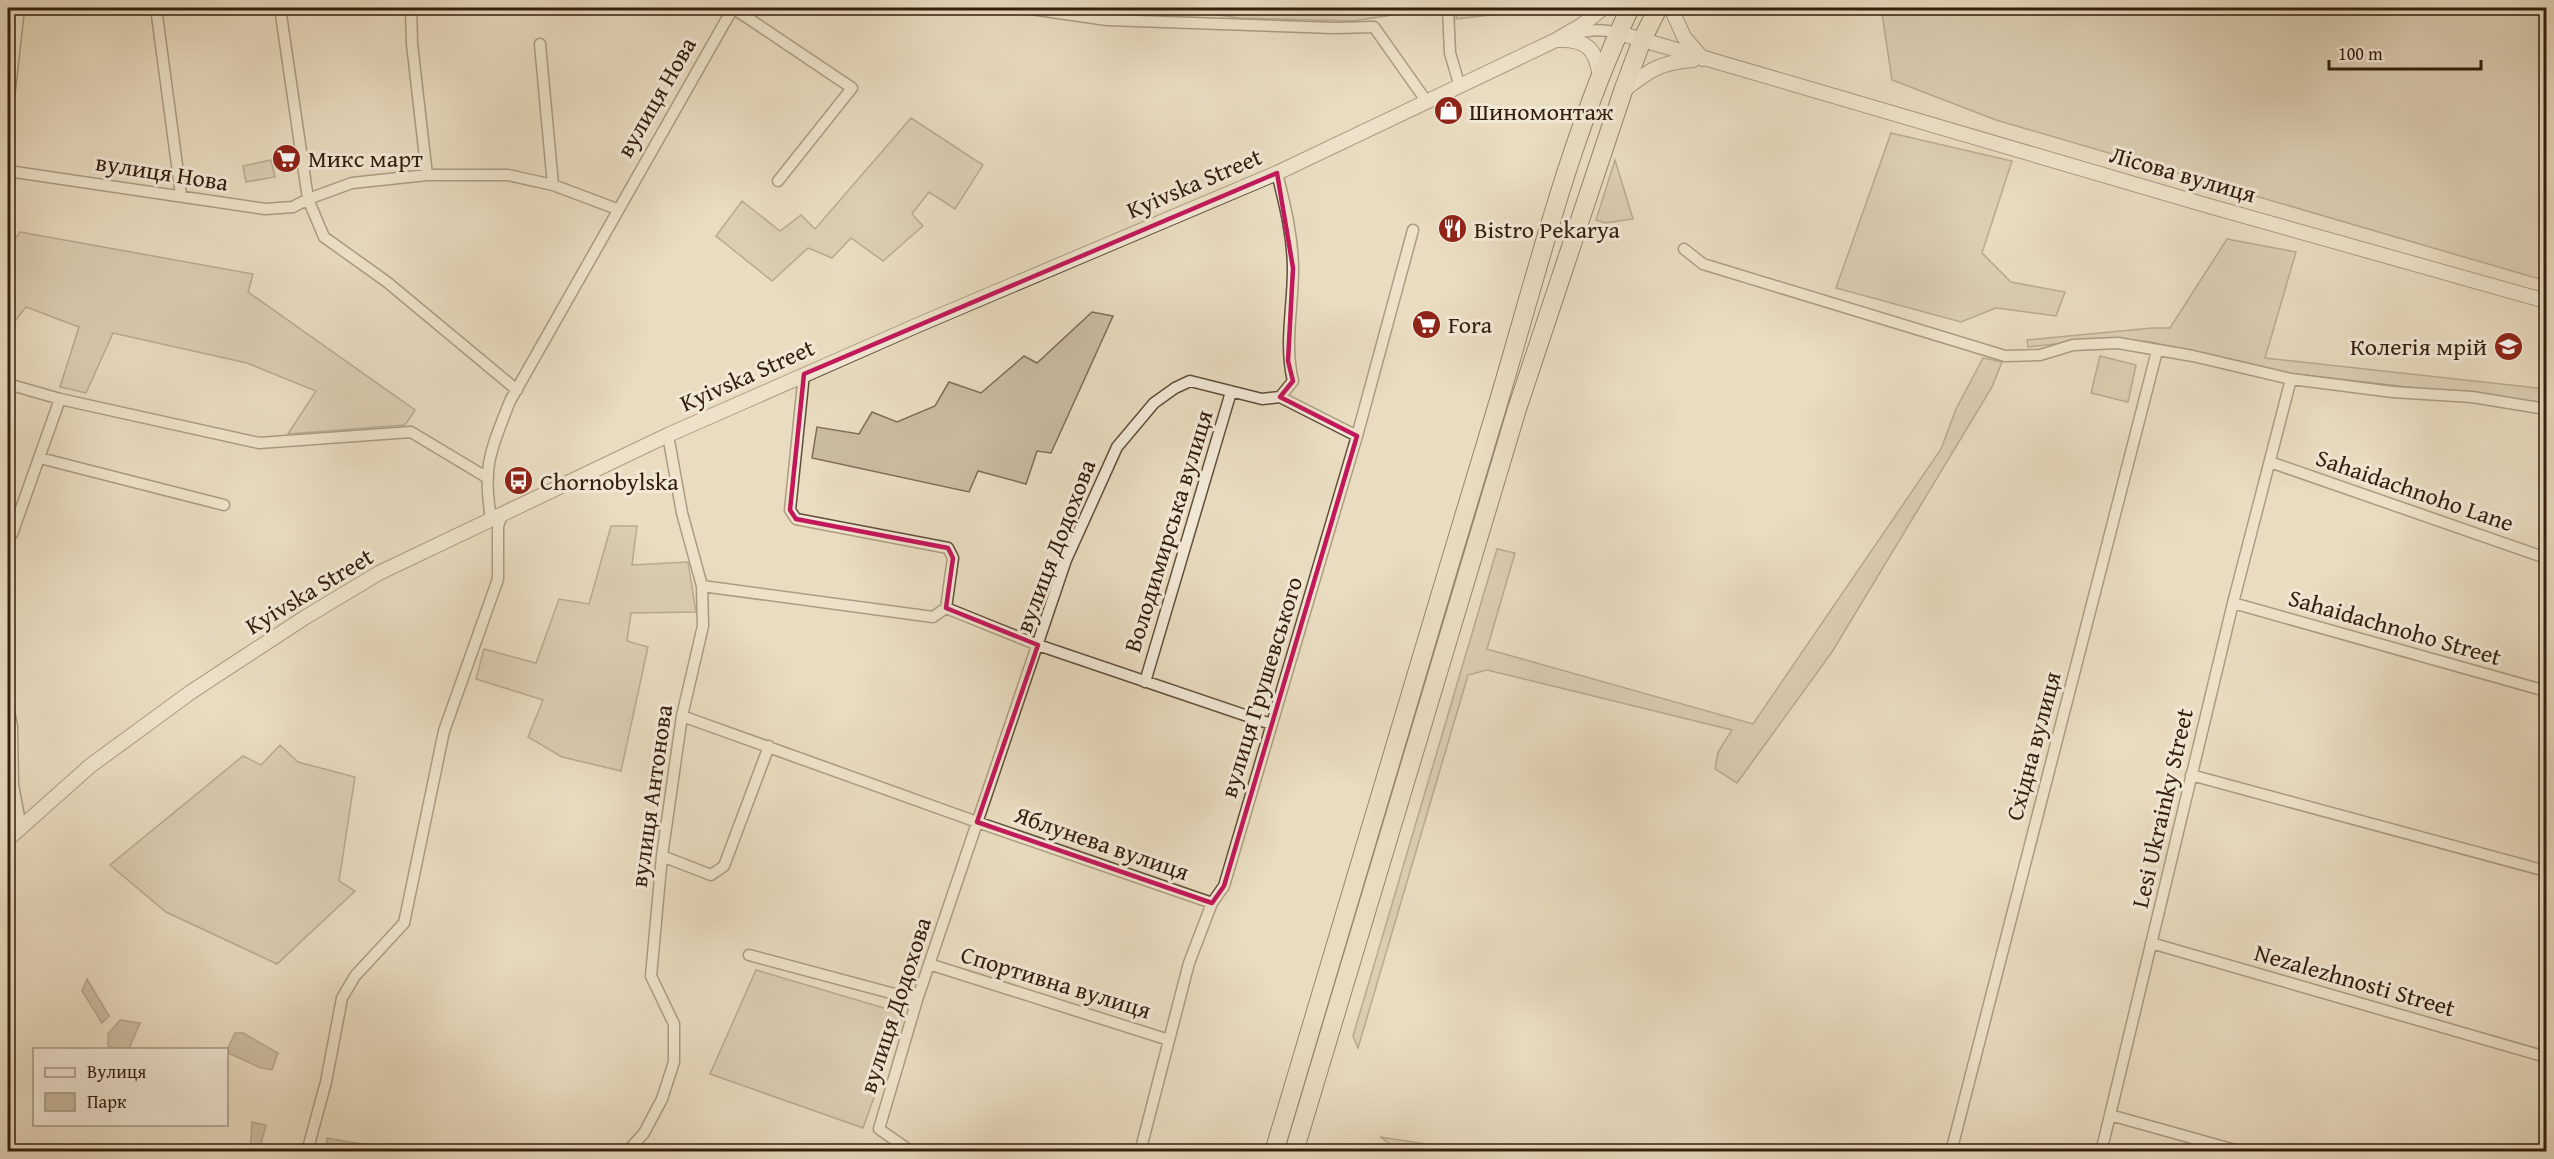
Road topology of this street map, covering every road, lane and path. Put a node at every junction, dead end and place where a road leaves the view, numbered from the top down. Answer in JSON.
{"nodes":[{"id":1,"x":19,"y":8,"type":"edge"},
{"id":2,"x":156,"y":8,"type":"edge"},
{"id":3,"x":280,"y":8,"type":"edge"},
{"id":4,"x":411,"y":8,"type":"edge"},
{"id":5,"x":733,"y":8,"type":"edge"},
{"id":6,"x":1024,"y":8,"type":"edge"},
{"id":7,"x":1448,"y":8,"type":"edge"},
{"id":8,"x":1603,"y":8,"type":"edge"},
{"id":9,"x":1630,"y":8,"type":"edge"},
{"id":10,"x":1658,"y":8,"type":"edge"},
{"id":11,"x":1671,"y":8,"type":"edge"},
{"id":12,"x":1619,"y":33,"type":"junction"},
{"id":13,"x":1556,"y":40,"type":"junction"},
{"id":14,"x":1642,"y":40,"type":"junction"},
{"id":15,"x":540,"y":44,"type":"dead end"},
{"id":16,"x":1703,"y":59,"type":"junction"},
{"id":17,"x":1600,"y":77,"type":"junction"},
{"id":18,"x":1460,"y":87,"type":"junction"},
{"id":19,"x":1623,"y":91,"type":"junction"},
{"id":20,"x":1427,"y":102,"type":"junction"},
{"id":21,"x":8,"y":106,"type":"edge"},
{"id":22,"x":8,"y":171,"type":"edge"},
{"id":23,"x":1277,"y":173,"type":"junction"},
{"id":24,"x":427,"y":175,"type":"junction"},
{"id":25,"x":778,"y":181,"type":"dead end"},
{"id":26,"x":553,"y":185,"type":"junction"},
{"id":27,"x":181,"y":195,"type":"junction"},
{"id":28,"x":308,"y":199,"type":"junction"},
{"id":29,"x":617,"y":209,"type":"junction"},
{"id":30,"x":1413,"y":230,"type":"dead end"},
{"id":31,"x":1684,"y":249,"type":"dead end"},
{"id":32,"x":2547,"y":301,"type":"edge"},
{"id":33,"x":2157,"y":351,"type":"junction"},
{"id":34,"x":804,"y":374,"type":"junction"},
{"id":35,"x":2291,"y":379,"type":"junction"},
{"id":36,"x":8,"y":384,"type":"edge"},
{"id":37,"x":517,"y":390,"type":"junction"},
{"id":38,"x":1231,"y":392,"type":"junction"},
{"id":39,"x":1280,"y":397,"type":"junction"},
{"id":40,"x":60,"y":399,"type":"junction"},
{"id":41,"x":2547,"y":409,"type":"edge"},
{"id":42,"x":668,"y":435,"type":"junction"},
{"id":43,"x":1356,"y":436,"type":"junction"},
{"id":44,"x":40,"y":458,"type":"junction"},
{"id":45,"x":2270,"y":462,"type":"junction"},
{"id":46,"x":486,"y":477,"type":"junction"},
{"id":47,"x":224,"y":505,"type":"dead end"},
{"id":48,"x":497,"y":515,"type":"junction"},
{"id":49,"x":8,"y":537,"type":"edge"},
{"id":50,"x":2547,"y":558,"type":"edge"},
{"id":51,"x":702,"y":586,"type":"junction"},
{"id":52,"x":2233,"y":603,"type":"junction"},
{"id":53,"x":946,"y":608,"type":"junction"},
{"id":54,"x":1038,"y":645,"type":"junction"},
{"id":55,"x":1145,"y":682,"type":"junction"},
{"id":56,"x":2547,"y":691,"type":"edge"},
{"id":57,"x":8,"y":705,"type":"edge"},
{"id":58,"x":682,"y":716,"type":"junction"},
{"id":59,"x":1271,"y":724,"type":"junction"},
{"id":60,"x":769,"y":746,"type":"junction"},
{"id":61,"x":2191,"y":775,"type":"junction"},
{"id":62,"x":977,"y":822,"type":"junction"},
{"id":63,"x":21,"y":827,"type":"junction"},
{"id":64,"x":8,"y":839,"type":"edge"},
{"id":65,"x":662,"y":856,"type":"junction"},
{"id":66,"x":2547,"y":871,"type":"edge"},
{"id":67,"x":1212,"y":903,"type":"junction"},
{"id":68,"x":2151,"y":943,"type":"junction"},
{"id":69,"x":749,"y":955,"type":"dead end"},
{"id":70,"x":929,"y":964,"type":"junction"},
{"id":71,"x":917,"y":1000,"type":"junction"},
{"id":72,"x":1169,"y":1040,"type":"junction"},
{"id":73,"x":2547,"y":1057,"type":"edge"},
{"id":74,"x":2110,"y":1115,"type":"junction"},
{"id":75,"x":307,"y":1152,"type":"edge"},
{"id":76,"x":627,"y":1152,"type":"edge"},
{"id":77,"x":912,"y":1152,"type":"edge"},
{"id":78,"x":1140,"y":1152,"type":"edge"},
{"id":79,"x":1274,"y":1152,"type":"edge"},
{"id":80,"x":1294,"y":1152,"type":"edge"},
{"id":81,"x":1952,"y":1152,"type":"edge"},
{"id":82,"x":2101,"y":1152,"type":"edge"},
{"id":83,"x":2242,"y":1152,"type":"edge"}],
"edges":[{"from":1,"to":21,"type":"street"},
{"from":2,"to":27,"type":"street"},
{"from":3,"to":28,"type":"street"},
{"from":4,"to":24,"type":"street"},
{"from":5,"to":25,"type":"street"},
{"from":5,"to":29,"type":"street","name":"вулиця Нова"},
{"from":6,"to":20,"type":"street"},
{"from":7,"to":18,"type":"street"},
{"from":8,"to":13,"type":"street","name":"Kyivska Street"},
{"from":9,"to":12,"type":"highway"},
{"from":10,"to":14,"type":"highway"},
{"from":11,"to":16,"type":"street"},
{"from":12,"to":13,"type":"street"},
{"from":12,"to":14,"type":"street","name":"Лісова вулиця"},
{"from":12,"to":17,"type":"highway"},
{"from":13,"to":17,"type":"street"},
{"from":13,"to":18,"type":"street","name":"Kyivska Street"},
{"from":14,"to":16,"type":"street","name":"Лісова вулиця"},
{"from":14,"to":19,"type":"highway"},
{"from":15,"to":26,"type":"street"},
{"from":16,"to":19,"type":"street"},
{"from":16,"to":32,"type":"street","name":"Лісова вулиця"},
{"from":17,"to":79,"type":"highway"},
{"from":18,"to":20,"type":"street","name":"Kyivska Street"},
{"from":19,"to":80,"type":"highway"},
{"from":20,"to":23,"type":"street","name":"Kyivska Street"},
{"from":22,"to":27,"type":"street","name":"вулиця Нова"},
{"from":23,"to":34,"type":"street","name":"Kyivska Street"},
{"from":23,"to":39,"type":"street"},
{"from":24,"to":26,"type":"street","name":"вулиця Нова"},
{"from":24,"to":28,"type":"street","name":"вулиця Нова"},
{"from":26,"to":29,"type":"street","name":"вулиця Нова"},
{"from":27,"to":28,"type":"street","name":"вулиця Нова"},
{"from":28,"to":37,"type":"street"},
{"from":29,"to":37,"type":"street","name":"вулиця Нова"},
{"from":30,"to":43,"type":"street","name":"вулиця Грушевського"},
{"from":31,"to":33,"type":"street"},
{"from":33,"to":35,"type":"street"},
{"from":33,"to":81,"type":"street","name":"Східна вулиця"},
{"from":34,"to":42,"type":"street","name":"Kyivska Street"},
{"from":34,"to":53,"type":"street"},
{"from":35,"to":41,"type":"street"},
{"from":35,"to":45,"type":"street","name":"Lesi Ukrainky Street"},
{"from":36,"to":40,"type":"street"},
{"from":37,"to":46,"type":"street","name":"вулиця Нова"},
{"from":38,"to":39,"type":"street","name":"вулиця Додохова"},
{"from":38,"to":54,"type":"street","name":"вулиця Додохова"},
{"from":38,"to":55,"type":"street","name":"Володимирська вулиця"},
{"from":39,"to":43,"type":"street"},
{"from":40,"to":44,"type":"street"},
{"from":40,"to":46,"type":"street"},
{"from":42,"to":48,"type":"street","name":"Kyivska Street"},
{"from":42,"to":51,"type":"street","name":"вулиця Антонова"},
{"from":43,"to":59,"type":"street","name":"вулиця Грушевського"},
{"from":44,"to":47,"type":"street"},
{"from":44,"to":49,"type":"street"},
{"from":45,"to":50,"type":"street","name":"Sahaidachnoho Lane"},
{"from":45,"to":52,"type":"street","name":"Lesi Ukrainky Street"},
{"from":46,"to":48,"type":"street","name":"вулиця Нова"},
{"from":48,"to":63,"type":"street","name":"Kyivska Street"},
{"from":48,"to":75,"type":"street","name":"вулиця Нова"},
{"from":51,"to":53,"type":"street"},
{"from":51,"to":58,"type":"street","name":"вулиця Антонова"},
{"from":52,"to":56,"type":"street","name":"Sahaidachnoho Street"},
{"from":52,"to":61,"type":"street","name":"Lesi Ukrainky Street"},
{"from":53,"to":54,"type":"street"},
{"from":54,"to":55,"type":"street"},
{"from":54,"to":62,"type":"street","name":"вулиця Додохова"},
{"from":55,"to":59,"type":"street"},
{"from":57,"to":63,"type":"street"},
{"from":58,"to":60,"type":"street"},
{"from":58,"to":65,"type":"street","name":"вулиця Антонова"},
{"from":59,"to":67,"type":"street","name":"вулиця Грушевського"},
{"from":60,"to":62,"type":"street"},
{"from":60,"to":65,"type":"street"},
{"from":61,"to":66,"type":"street"},
{"from":61,"to":68,"type":"street","name":"Lesi Ukrainky Street"},
{"from":62,"to":67,"type":"street","name":"Яблунева вулиця"},
{"from":62,"to":70,"type":"street","name":"вулиця Додохова"},
{"from":63,"to":64,"type":"street","name":"Kyivska Street"},
{"from":65,"to":76,"type":"street","name":"вулиця Антонова"},
{"from":67,"to":72,"type":"street","name":"вулиця Грушевського"},
{"from":68,"to":73,"type":"street","name":"Nezalezhnosti Street"},
{"from":68,"to":74,"type":"street","name":"Lesi Ukrainky Street"},
{"from":69,"to":71,"type":"street"},
{"from":70,"to":71,"type":"street","name":"вулиця Додохова"},
{"from":70,"to":72,"type":"street","name":"Спортивна вулиця"},
{"from":71,"to":77,"type":"street","name":"вулиця Додохова"},
{"from":72,"to":78,"type":"street","name":"вулиця Грушевського"},
{"from":74,"to":82,"type":"street","name":"Lesi Ukrainky Street"},
{"from":74,"to":83,"type":"street"}]}
